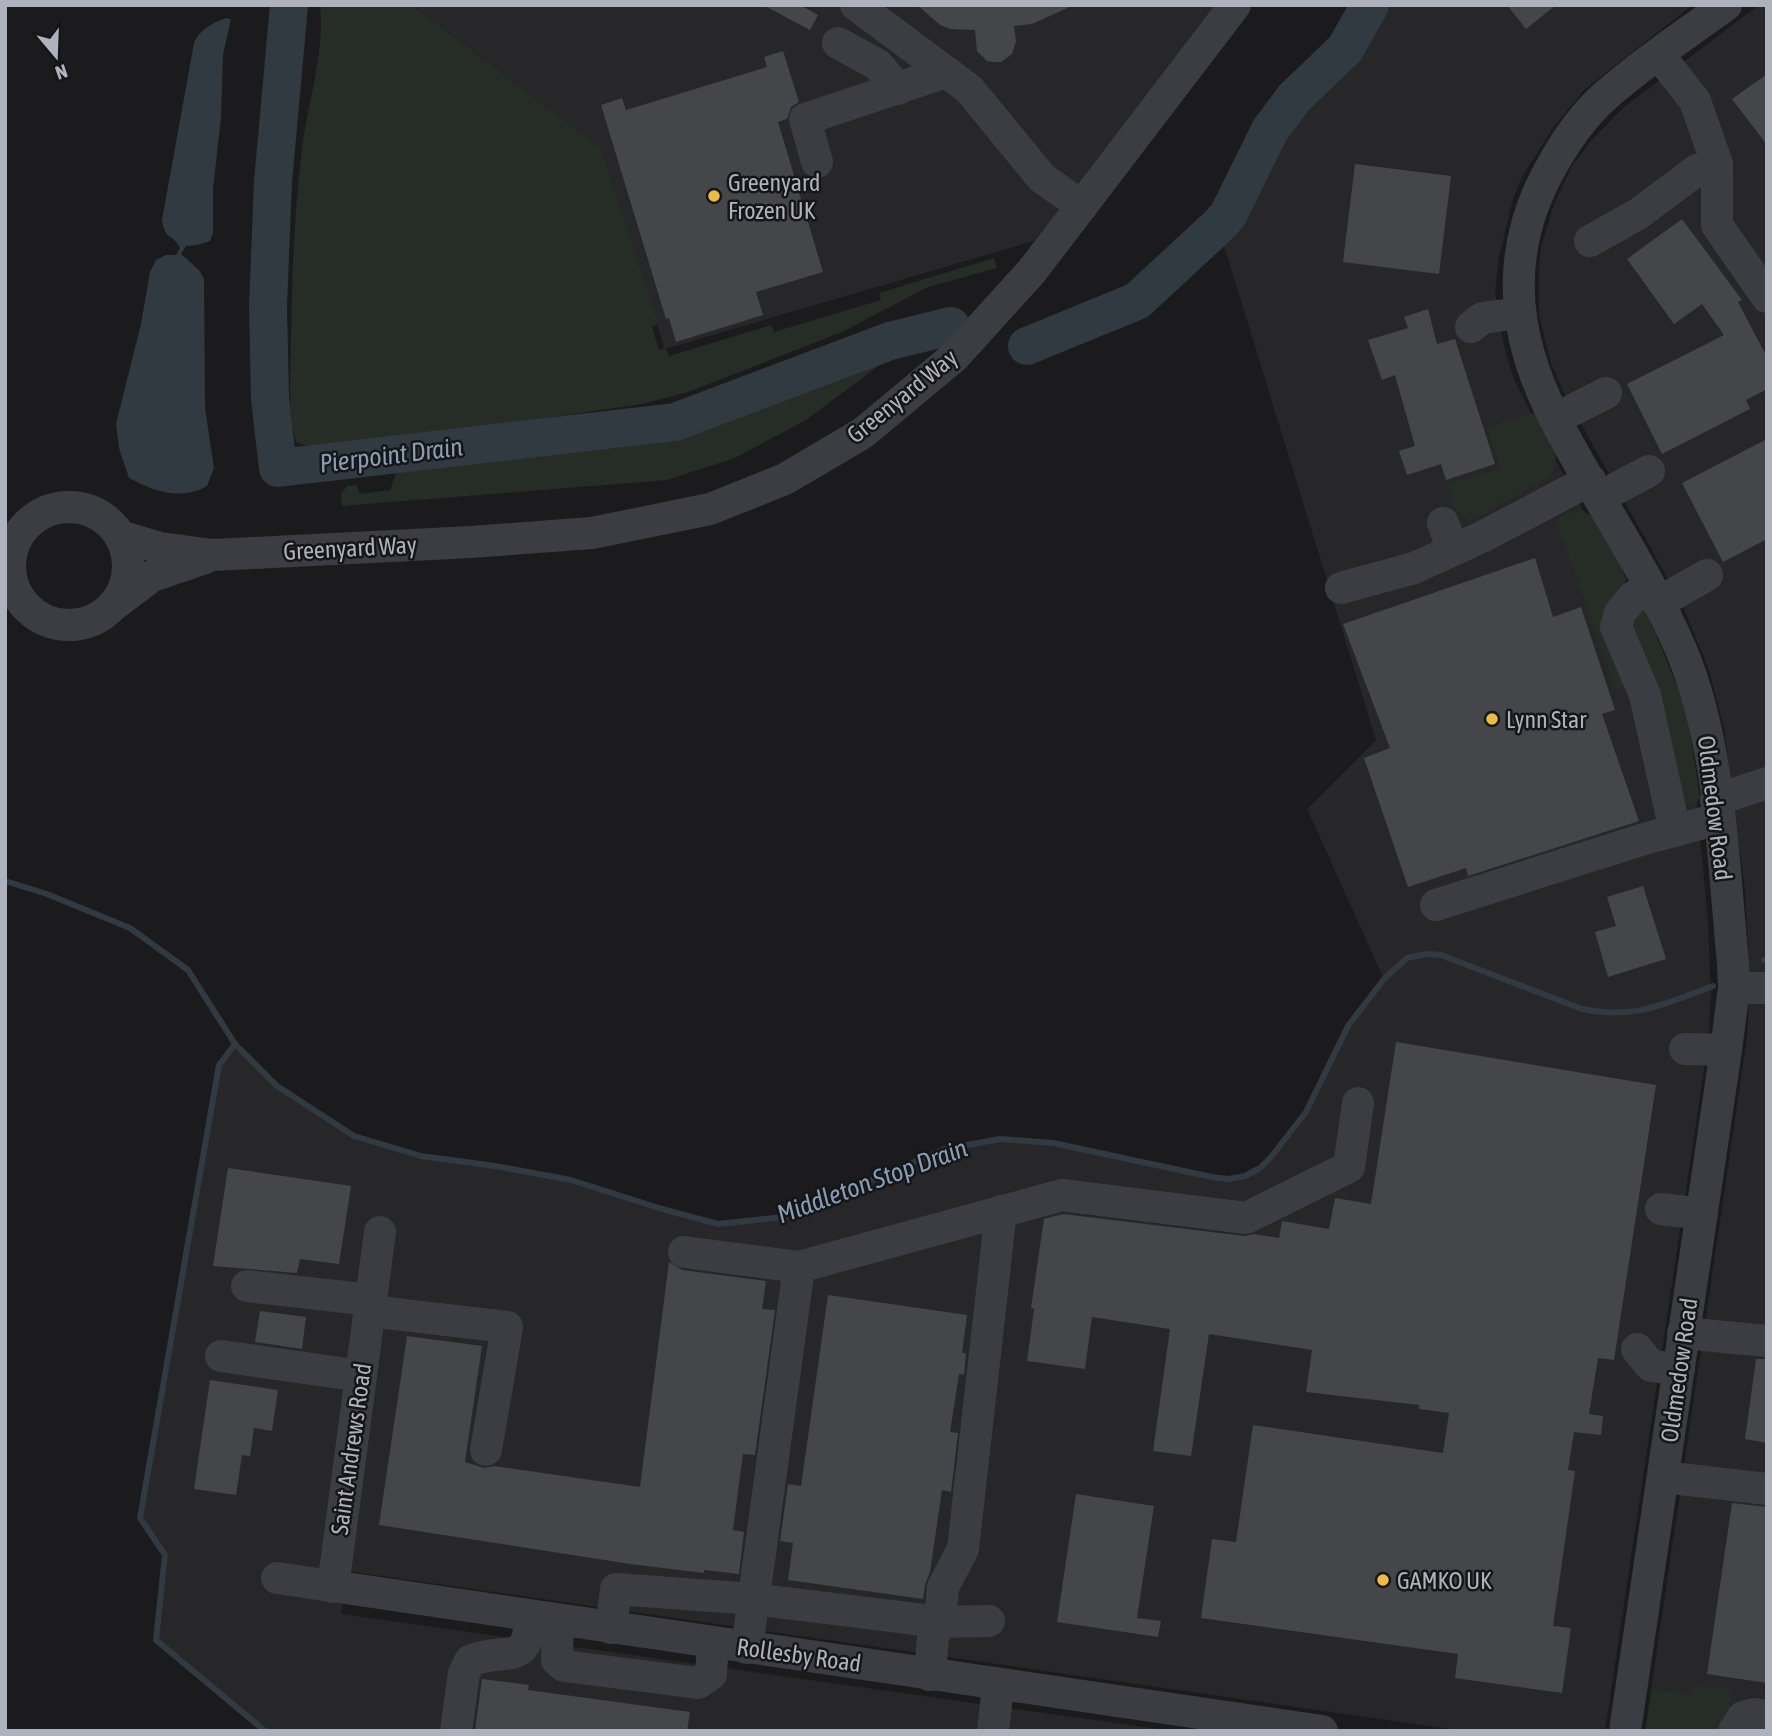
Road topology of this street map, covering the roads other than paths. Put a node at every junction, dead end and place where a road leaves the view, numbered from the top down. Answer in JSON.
{"nodes":[{"id":1,"x":856,"y":5,"type":"edge"},
{"id":2,"x":1235,"y":5,"type":"edge"},
{"id":3,"x":1726,"y":5,"type":"edge"},
{"id":4,"x":838,"y":43,"type":"dead end"},
{"id":5,"x":1659,"y":55,"type":"junction"},
{"id":6,"x":946,"y":72,"type":"junction"},
{"id":7,"x":898,"y":89,"type":"junction"},
{"id":8,"x":817,"y":162,"type":"dead end"},
{"id":9,"x":1717,"y":164,"type":"junction"},
{"id":10,"x":1082,"y":206,"type":"junction"},
{"id":11,"x":1590,"y":241,"type":"dead end"},
{"id":12,"x":1767,"y":297,"type":"edge"},
{"id":13,"x":1520,"y":313,"type":"junction"},
{"id":14,"x":1471,"y":327,"type":"dead end"},
{"id":15,"x":1606,"y":393,"type":"dead end"},
{"id":16,"x":1555,"y":419,"type":"junction"},
{"id":17,"x":1649,"y":471,"type":"dead end"},
{"id":18,"x":1595,"y":488,"type":"junction"},
{"id":19,"x":16,"y":526,"type":"edge"},
{"id":20,"x":120,"y":536,"type":"junction"},
{"id":21,"x":213,"y":555,"type":"junction"},
{"id":22,"x":1707,"y":575,"type":"dead end"},
{"id":23,"x":8,"y":577,"type":"edge"},
{"id":24,"x":1340,"y":588,"type":"dead end"},
{"id":25,"x":1654,"y":595,"type":"junction"},
{"id":26,"x":110,"y":608,"type":"junction"},
{"id":27,"x":1767,"y":783,"type":"edge"},
{"id":28,"x":1717,"y":809,"type":"junction"},
{"id":29,"x":1675,"y":831,"type":"junction"},
{"id":30,"x":1436,"y":905,"type":"dead end"},
{"id":31,"x":1734,"y":988,"type":"junction"},
{"id":32,"x":1767,"y":988,"type":"edge"},
{"id":33,"x":1685,"y":1049,"type":"dead end"},
{"id":34,"x":1727,"y":1050,"type":"junction"},
{"id":35,"x":1358,"y":1103,"type":"dead end"},
{"id":36,"x":1661,"y":1209,"type":"dead end"},
{"id":37,"x":1001,"y":1211,"type":"junction"},
{"id":38,"x":1702,"y":1214,"type":"junction"},
{"id":39,"x":380,"y":1232,"type":"dead end"},
{"id":40,"x":684,"y":1252,"type":"dead end"},
{"id":41,"x":799,"y":1266,"type":"junction"},
{"id":42,"x":247,"y":1286,"type":"dead end"},
{"id":43,"x":370,"y":1306,"type":"junction"},
{"id":44,"x":1684,"y":1333,"type":"junction"},
{"id":45,"x":1767,"y":1341,"type":"edge"},
{"id":46,"x":1637,"y":1349,"type":"dead end"},
{"id":47,"x":221,"y":1356,"type":"dead end"},
{"id":48,"x":1679,"y":1369,"type":"junction"},
{"id":49,"x":361,"y":1376,"type":"junction"},
{"id":50,"x":486,"y":1450,"type":"dead end"},
{"id":51,"x":1663,"y":1477,"type":"junction"},
{"id":52,"x":1767,"y":1489,"type":"edge"},
{"id":53,"x":276,"y":1578,"type":"dead end"},
{"id":54,"x":333,"y":1587,"type":"junction"},
{"id":55,"x":753,"y":1599,"type":"junction"},
{"id":56,"x":544,"y":1618,"type":"junction"},
{"id":57,"x":989,"y":1621,"type":"dead end"},
{"id":58,"x":940,"y":1622,"type":"junction"},
{"id":59,"x":611,"y":1628,"type":"junction"},
{"id":60,"x":713,"y":1643,"type":"junction"},
{"id":61,"x":747,"y":1648,"type":"junction"},
{"id":62,"x":930,"y":1675,"type":"junction"},
{"id":63,"x":998,"y":1685,"type":"junction"},
{"id":64,"x":1767,"y":1716,"type":"edge"},
{"id":65,"x":1180,"y":1721,"type":"edge"},
{"id":66,"x":456,"y":1731,"type":"edge"},
{"id":67,"x":993,"y":1731,"type":"edge"},
{"id":68,"x":1322,"y":1731,"type":"edge"},
{"id":69,"x":1625,"y":1731,"type":"edge"},
{"id":70,"x":1734,"y":1731,"type":"edge"}],
"edges":[{"from":1,"to":6,"type":"street"},
{"from":2,"to":10,"type":"street","name":"Greenyard Way"},
{"from":3,"to":5,"type":"street","name":"Oldmedow Road"},
{"from":4,"to":7,"type":"street"},
{"from":5,"to":9,"type":"street"},
{"from":5,"to":13,"type":"street","name":"Oldmedow Road"},
{"from":6,"to":7,"type":"street"},
{"from":6,"to":10,"type":"street"},
{"from":7,"to":8,"type":"street"},
{"from":9,"to":11,"type":"street"},
{"from":9,"to":12,"type":"street"},
{"from":10,"to":21,"type":"street","name":"Greenyard Way"},
{"from":13,"to":14,"type":"street"},
{"from":13,"to":16,"type":"street","name":"Oldmedow Road"},
{"from":15,"to":16,"type":"street"},
{"from":16,"to":18,"type":"street","name":"Oldmedow Road"},
{"from":17,"to":18,"type":"street"},
{"from":18,"to":24,"type":"street"},
{"from":18,"to":25,"type":"street","name":"Oldmedow Road"},
{"from":19,"to":20,"type":"street"},
{"from":19,"to":23,"type":"street"},
{"from":20,"to":21,"type":"street","name":"Greenyard Way"},
{"from":20,"to":26,"type":"street"},
{"from":21,"to":26,"type":"street","name":"Greenyard Way"},
{"from":22,"to":25,"type":"street"},
{"from":23,"to":26,"type":"street"},
{"from":25,"to":28,"type":"street","name":"Oldmedow Road"},
{"from":25,"to":29,"type":"street"},
{"from":27,"to":28,"type":"street"},
{"from":28,"to":29,"type":"street"},
{"from":28,"to":31,"type":"street","name":"Oldmedow Road"},
{"from":29,"to":30,"type":"street"},
{"from":31,"to":32,"type":"street"},
{"from":31,"to":34,"type":"street","name":"Oldmedow Road"},
{"from":33,"to":34,"type":"street"},
{"from":34,"to":38,"type":"street","name":"Oldmedow Road"},
{"from":35,"to":37,"type":"street"},
{"from":36,"to":38,"type":"street"},
{"from":37,"to":41,"type":"street"},
{"from":37,"to":58,"type":"street"},
{"from":38,"to":44,"type":"street","name":"Oldmedow Road"},
{"from":39,"to":43,"type":"street","name":"Saint Andrews Road"},
{"from":40,"to":41,"type":"street"},
{"from":41,"to":55,"type":"street"},
{"from":42,"to":43,"type":"street"},
{"from":43,"to":49,"type":"street","name":"Saint Andrews Road"},
{"from":43,"to":50,"type":"street"},
{"from":44,"to":45,"type":"street"},
{"from":44,"to":48,"type":"street","name":"Oldmedow Road"},
{"from":46,"to":48,"type":"street"},
{"from":47,"to":49,"type":"street"},
{"from":48,"to":51,"type":"street","name":"Oldmedow Road"},
{"from":49,"to":54,"type":"street","name":"Saint Andrews Road"},
{"from":51,"to":52,"type":"street"},
{"from":51,"to":69,"type":"street","name":"Oldmedow Road"},
{"from":53,"to":54,"type":"street","name":"Rollesby Road"},
{"from":54,"to":56,"type":"street","name":"Rollesby Road"},
{"from":55,"to":58,"type":"street"},
{"from":55,"to":59,"type":"street"},
{"from":55,"to":61,"type":"street"},
{"from":56,"to":59,"type":"street","name":"Rollesby Road"},
{"from":56,"to":60,"type":"street"},
{"from":56,"to":66,"type":"street"},
{"from":57,"to":58,"type":"street"},
{"from":58,"to":62,"type":"street"},
{"from":59,"to":60,"type":"street","name":"Rollesby Road"},
{"from":60,"to":61,"type":"street","name":"Rollesby Road"},
{"from":61,"to":62,"type":"street","name":"Rollesby Road"},
{"from":62,"to":63,"type":"street","name":"Rollesby Road"},
{"from":63,"to":65,"type":"street","name":"Rollesby Road"},
{"from":63,"to":67,"type":"street"},
{"from":64,"to":70,"type":"street"},
{"from":65,"to":68,"type":"street","name":"Rollesby Road"}]}
